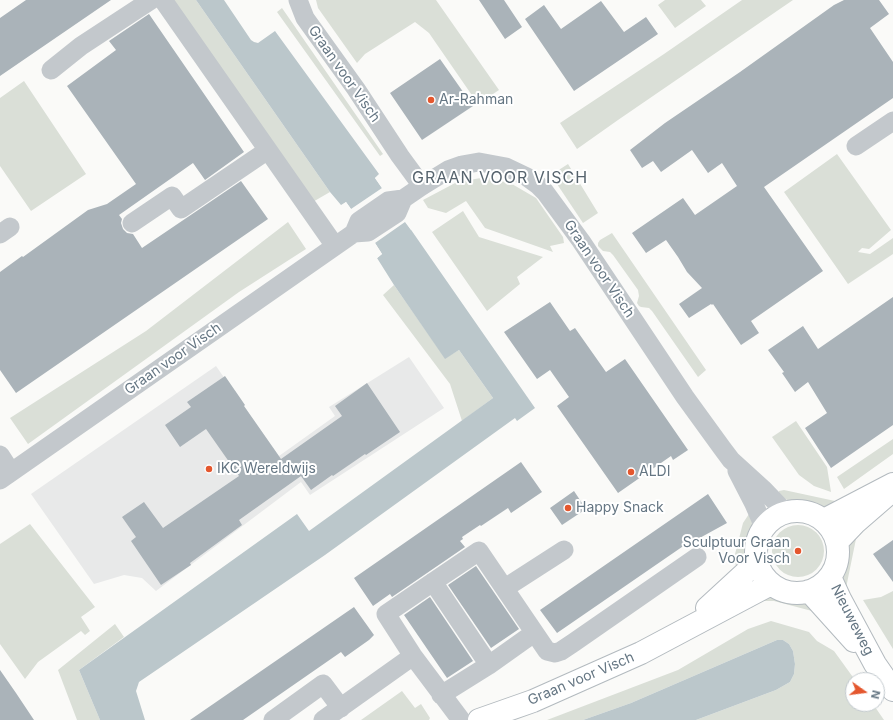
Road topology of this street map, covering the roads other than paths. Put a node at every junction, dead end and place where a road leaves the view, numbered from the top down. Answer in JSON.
{"nodes":[{"id":1,"x":151,"y":0,"type":"edge"},
{"id":2,"x":163,"y":0,"type":"edge"},
{"id":3,"x":298,"y":0,"type":"edge"},
{"id":4,"x":51,"y":70,"type":"dead end"},
{"id":5,"x":893,"y":121,"type":"edge"},
{"id":6,"x":856,"y":146,"type":"dead end"},
{"id":7,"x":268,"y":150,"type":"junction"},
{"id":8,"x":422,"y":186,"type":"junction"},
{"id":9,"x":132,"y":223,"type":"dead end"},
{"id":10,"x":336,"y":246,"type":"junction"},
{"id":11,"x":0,"y":455,"type":"edge"},
{"id":12,"x":731,"y":460,"type":"junction"},
{"id":13,"x":6,"y":476,"type":"edge"},
{"id":14,"x":893,"y":484,"type":"edge"},
{"id":15,"x":893,"y":490,"type":"edge"},
{"id":16,"x":785,"y":512,"type":"junction"},
{"id":17,"x":824,"y":520,"type":"junction"},
{"id":18,"x":764,"y":526,"type":"junction"},
{"id":19,"x":837,"y":542,"type":"junction"},
{"id":20,"x":564,"y":550,"type":"dead end"},
{"id":21,"x":697,"y":557,"type":"dead end"},
{"id":22,"x":757,"y":562,"type":"junction"},
{"id":23,"x":830,"y":577,"type":"junction"},
{"id":24,"x":433,"y":582,"type":"junction"},
{"id":25,"x":771,"y":584,"type":"junction"},
{"id":26,"x":505,"y":588,"type":"junction"},
{"id":27,"x":809,"y":592,"type":"junction"},
{"id":28,"x":680,"y":631,"type":"junction"},
{"id":29,"x":534,"y":633,"type":"junction"},
{"id":30,"x":413,"y":656,"type":"junction"},
{"id":31,"x":875,"y":664,"type":"junction"},
{"id":32,"x":489,"y":665,"type":"junction"},
{"id":33,"x":893,"y":690,"type":"edge"},
{"id":34,"x":441,"y":695,"type":"junction"},
{"id":35,"x":341,"y":708,"type":"junction"},
{"id":36,"x":273,"y":720,"type":"edge"},
{"id":37,"x":323,"y":720,"type":"edge"},
{"id":38,"x":460,"y":720,"type":"edge"},
{"id":39,"x":479,"y":720,"type":"edge"}],
"edges":[{"from":1,"to":4,"type":"street"},
{"from":2,"to":7,"type":"street"},
{"from":3,"to":8,"type":"street","name":"Graan voor Visch"},
{"from":5,"to":6,"type":"street"},
{"from":7,"to":9,"type":"street"},
{"from":7,"to":10,"type":"street"},
{"from":8,"to":10,"type":"street","name":"Graan voor Visch"},
{"from":8,"to":12,"type":"street","name":"Graan voor Visch"},
{"from":10,"to":13,"type":"street","name":"Graan voor Visch"},
{"from":11,"to":13,"type":"street","name":"Graan voor Visch"},
{"from":12,"to":16,"type":"street","name":"Graan voor Visch"},
{"from":12,"to":18,"type":"street","name":"Graan voor Visch"},
{"from":14,"to":17,"type":"street"},
{"from":15,"to":19,"type":"street"},
{"from":16,"to":17,"type":"street"},
{"from":16,"to":18,"type":"street"},
{"from":17,"to":19,"type":"street"},
{"from":18,"to":22,"type":"street"},
{"from":19,"to":23,"type":"street"},
{"from":20,"to":26,"type":"street"},
{"from":21,"to":29,"type":"street"},
{"from":22,"to":25,"type":"street"},
{"from":22,"to":28,"type":"street","name":"Graan voor Visch"},
{"from":23,"to":27,"type":"street"},
{"from":23,"to":31,"type":"street","name":"Nieuweweg"},
{"from":24,"to":26,"type":"street"},
{"from":24,"to":30,"type":"street"},
{"from":24,"to":32,"type":"street"},
{"from":25,"to":27,"type":"street"},
{"from":25,"to":28,"type":"street","name":"Graan voor Visch"},
{"from":26,"to":29,"type":"street"},
{"from":27,"to":31,"type":"street","name":"Nieuweweg"},
{"from":28,"to":39,"type":"street","name":"Graan voor Visch"},
{"from":29,"to":32,"type":"street"},
{"from":30,"to":34,"type":"street"},
{"from":30,"to":35,"type":"street"},
{"from":31,"to":33,"type":"street","name":"Nieuweweg"},
{"from":32,"to":34,"type":"street"},
{"from":34,"to":38,"type":"street"},
{"from":35,"to":36,"type":"street"},
{"from":35,"to":37,"type":"street"}]}
